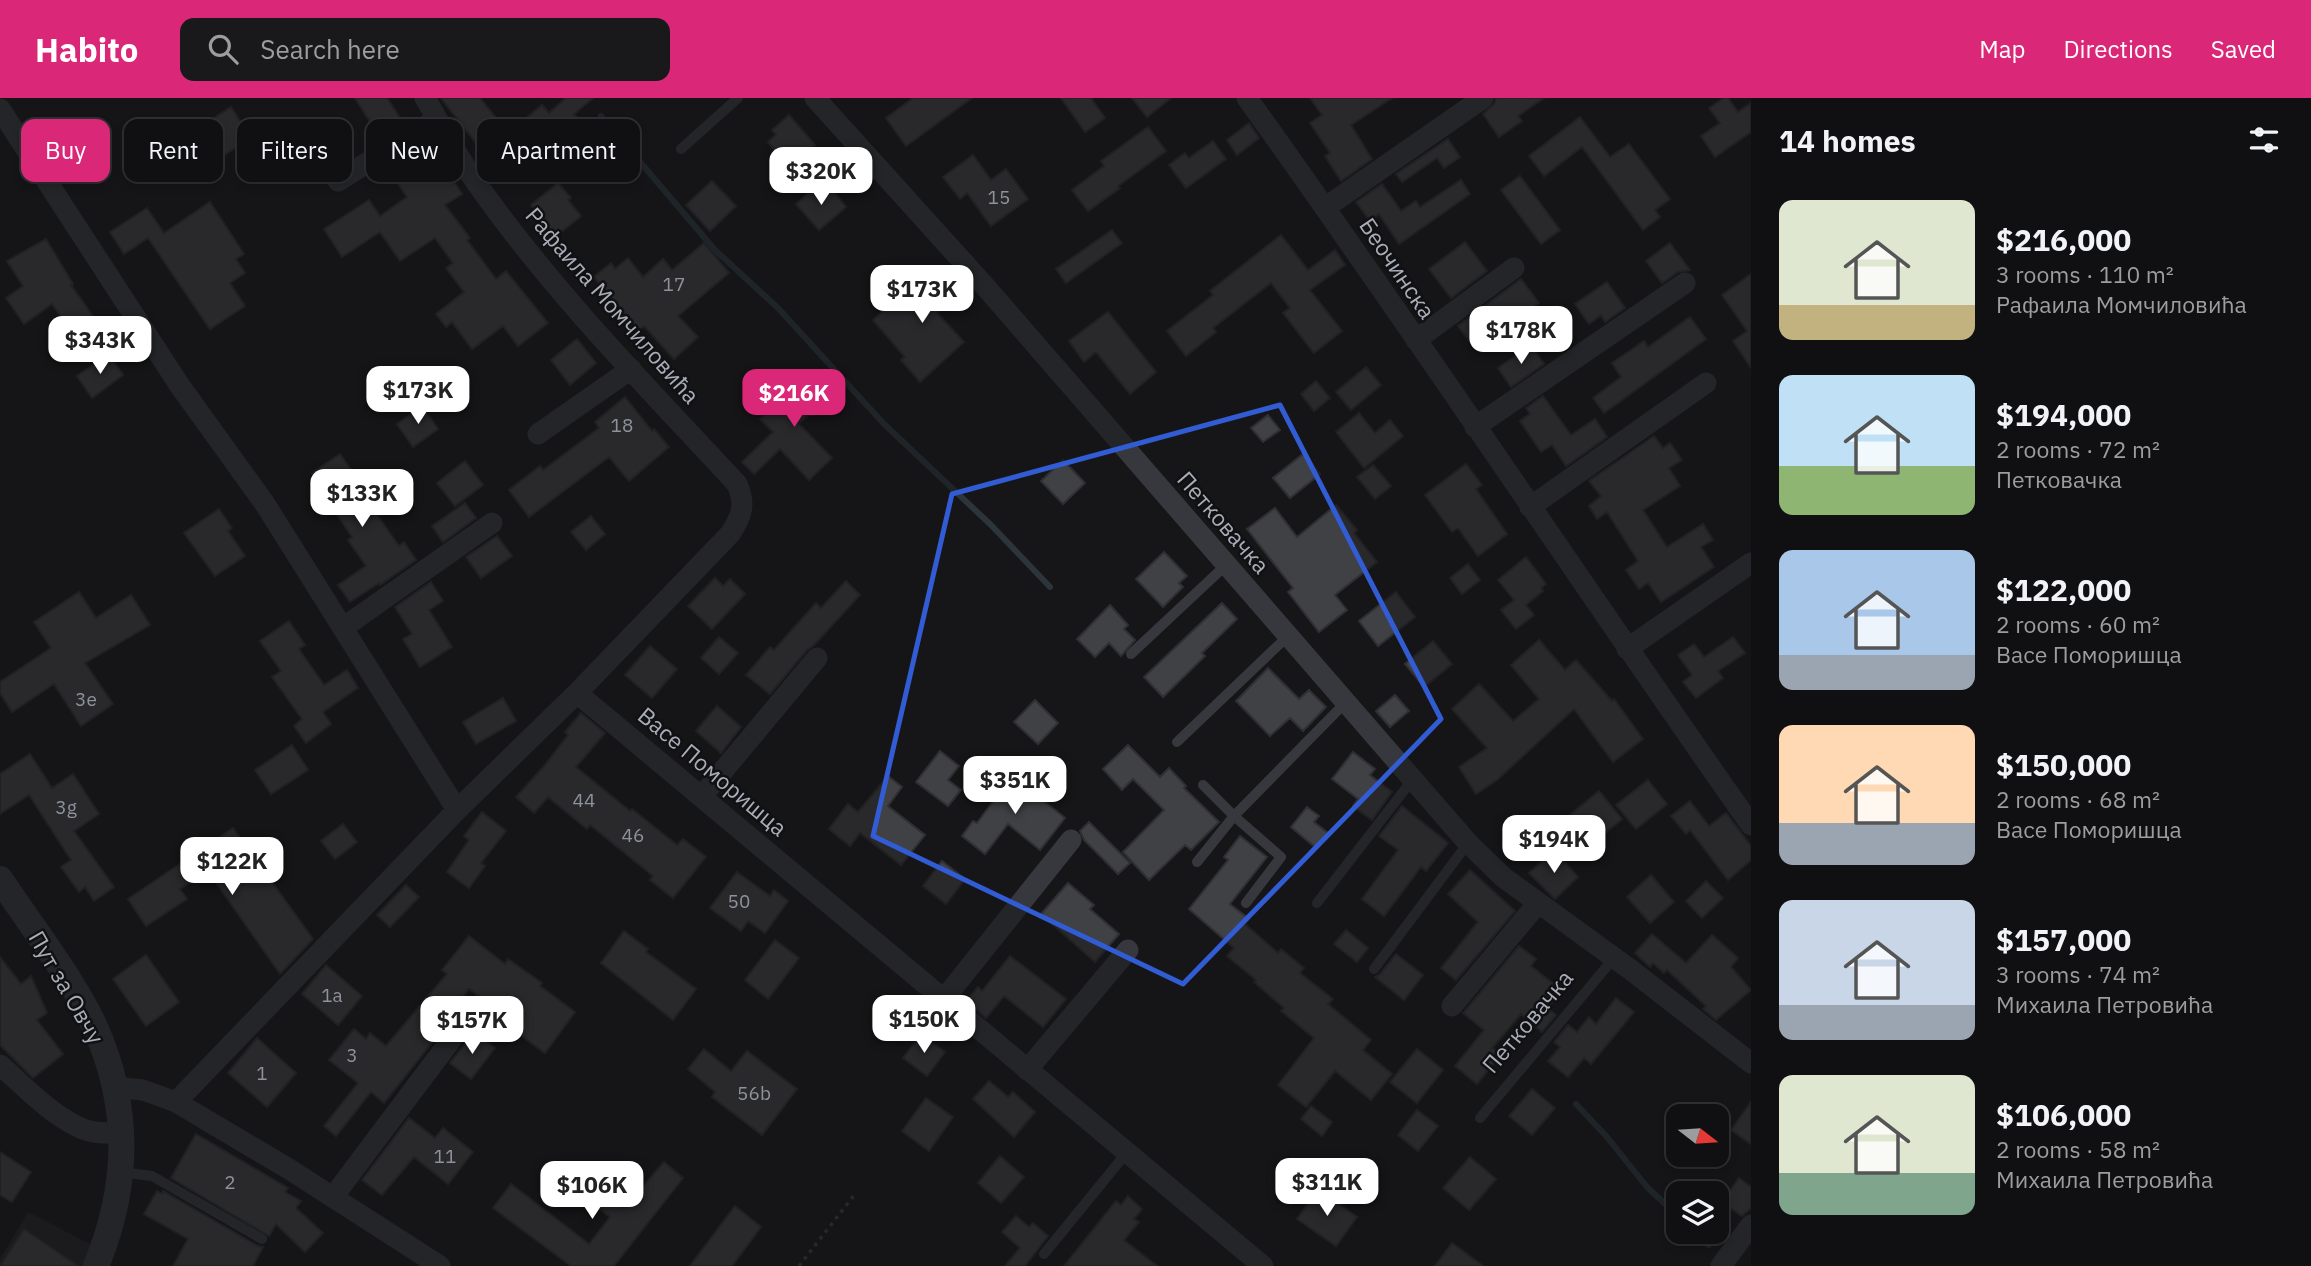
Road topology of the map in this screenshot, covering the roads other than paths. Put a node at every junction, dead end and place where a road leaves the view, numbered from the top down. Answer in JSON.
{"nodes":[{"id":1,"x":425,"y":98,"type":"edge"},
{"id":2,"x":738,"y":98,"type":"edge"},
{"id":3,"x":815,"y":98,"type":"edge"},
{"id":4,"x":1247,"y":98,"type":"edge"},
{"id":5,"x":1483,"y":98,"type":"edge"},
{"id":6,"x":0,"y":109,"type":"edge"},
{"id":7,"x":437,"y":118,"type":"junction"},
{"id":8,"x":681,"y":149,"type":"dead end"},
{"id":9,"x":352,"y":172,"type":"edge"},
{"id":10,"x":1326,"y":207,"type":"junction"},
{"id":11,"x":1514,"y":268,"type":"dead end"},
{"id":12,"x":1685,"y":283,"type":"dead end"},
{"id":13,"x":1416,"y":340,"type":"junction"},
{"id":14,"x":631,"y":369,"type":"junction"},
{"id":15,"x":1706,"y":383,"type":"dead end"},
{"id":16,"x":1475,"y":427,"type":"junction"},
{"id":17,"x":538,"y":434,"type":"dead end"},
{"id":18,"x":1530,"y":507,"type":"junction"},
{"id":19,"x":492,"y":523,"type":"dead end"},
{"id":20,"x":1751,"y":563,"type":"edge"},
{"id":21,"x":1226,"y":565,"type":"junction"},
{"id":22,"x":344,"y":627,"type":"junction"},
{"id":23,"x":1288,"y":636,"type":"junction"},
{"id":24,"x":1627,"y":649,"type":"junction"},
{"id":25,"x":1132,"y":654,"type":"dead end"},
{"id":26,"x":817,"y":658,"type":"dead end"},
{"id":27,"x":577,"y":693,"type":"junction"},
{"id":28,"x":1346,"y":702,"type":"junction"},
{"id":29,"x":1177,"y":742,"type":"dead end"},
{"id":30,"x":1413,"y":779,"type":"junction"},
{"id":31,"x":1203,"y":785,"type":"dead end"},
{"id":32,"x":702,"y":796,"type":"junction"},
{"id":33,"x":457,"y":810,"type":"junction"},
{"id":34,"x":1234,"y":816,"type":"junction"},
{"id":35,"x":1751,"y":825,"type":"edge"},
{"id":36,"x":1071,"y":840,"type":"dead end"},
{"id":37,"x":1468,"y":843,"type":"junction"},
{"id":38,"x":1197,"y":862,"type":"dead end"},
{"id":39,"x":0,"y":879,"type":"edge"},
{"id":40,"x":1246,"y":903,"type":"dead end"},
{"id":41,"x":1317,"y":903,"type":"dead end"},
{"id":42,"x":1538,"y":903,"type":"junction"},
{"id":43,"x":1128,"y":950,"type":"dead end"},
{"id":44,"x":1614,"y":958,"type":"junction"},
{"id":45,"x":1374,"y":969,"type":"dead end"},
{"id":46,"x":944,"y":999,"type":"junction"},
{"id":47,"x":1452,"y":1006,"type":"dead end"},
{"id":48,"x":469,"y":1016,"type":"dead end"},
{"id":49,"x":1751,"y":1063,"type":"edge"},
{"id":50,"x":0,"y":1065,"type":"edge"},
{"id":51,"x":1027,"y":1070,"type":"junction"},
{"id":52,"x":114,"y":1087,"type":"junction"},
{"id":53,"x":176,"y":1102,"type":"junction"},
{"id":54,"x":1480,"y":1118,"type":"dead end"},
{"id":55,"x":121,"y":1133,"type":"junction"},
{"id":56,"x":1128,"y":1151,"type":"junction"},
{"id":57,"x":121,"y":1172,"type":"junction"},
{"id":58,"x":333,"y":1197,"type":"junction"},
{"id":59,"x":1751,"y":1225,"type":"edge"},
{"id":60,"x":262,"y":1238,"type":"dead end"},
{"id":61,"x":1044,"y":1254,"type":"dead end"},
{"id":62,"x":96,"y":1266,"type":"edge"},
{"id":63,"x":439,"y":1266,"type":"edge"},
{"id":64,"x":1263,"y":1266,"type":"edge"},
{"id":65,"x":1720,"y":1266,"type":"edge"}],
"edges":[{"from":1,"to":7,"type":"street","name":"Рафаила Момчиловића"},
{"from":2,"to":8,"type":"lane"},
{"from":3,"to":21,"type":"street","name":"Петковачка"},
{"from":4,"to":10,"type":"street","name":"Беочинска"},
{"from":5,"to":10,"type":"street","name":"Беочинска"},
{"from":6,"to":22,"type":"street"},
{"from":7,"to":9,"type":"street"},
{"from":7,"to":14,"type":"street","name":"Рафаила Момчиловића"},
{"from":10,"to":13,"type":"street","name":"Беочинска"},
{"from":11,"to":13,"type":"street"},
{"from":12,"to":16,"type":"street"},
{"from":13,"to":16,"type":"street","name":"Беочинска"},
{"from":14,"to":17,"type":"street"},
{"from":14,"to":27,"type":"street","name":"Рафаила Момчиловића"},
{"from":15,"to":18,"type":"street"},
{"from":16,"to":18,"type":"street","name":"Беочинска"},
{"from":18,"to":24,"type":"street","name":"Беочинска"},
{"from":19,"to":22,"type":"street"},
{"from":20,"to":24,"type":"street"},
{"from":21,"to":23,"type":"street","name":"Петковачка"},
{"from":21,"to":25,"type":"lane"},
{"from":22,"to":33,"type":"street"},
{"from":23,"to":28,"type":"street","name":"Петковачка"},
{"from":23,"to":29,"type":"lane"},
{"from":24,"to":35,"type":"street","name":"Беочинска"},
{"from":26,"to":32,"type":"street"},
{"from":27,"to":32,"type":"street","name":"Васе Поморишца"},
{"from":27,"to":33,"type":"street"},
{"from":28,"to":30,"type":"street","name":"Петковачка"},
{"from":28,"to":34,"type":"lane"},
{"from":30,"to":37,"type":"street","name":"Петковачка"},
{"from":30,"to":41,"type":"lane"},
{"from":31,"to":34,"type":"lane"},
{"from":32,"to":46,"type":"street","name":"Васе Поморишца"},
{"from":33,"to":53,"type":"street"},
{"from":34,"to":38,"type":"lane"},
{"from":34,"to":40,"type":"lane"},
{"from":36,"to":46,"type":"street"},
{"from":37,"to":42,"type":"street","name":"Петковачка"},
{"from":37,"to":45,"type":"lane"},
{"from":39,"to":52,"type":"street","name":"Пут за Овчу"},
{"from":42,"to":44,"type":"street","name":"Петковачка"},
{"from":42,"to":47,"type":"street"},
{"from":43,"to":51,"type":"street"},
{"from":44,"to":49,"type":"street","name":"Петковачка"},
{"from":44,"to":54,"type":"lane","name":"Петковачка"},
{"from":46,"to":51,"type":"street","name":"Васе Поморишца"},
{"from":48,"to":58,"type":"street"},
{"from":50,"to":55,"type":"street"},
{"from":51,"to":56,"type":"street","name":"Васе Поморишца"},
{"from":52,"to":53,"type":"street"},
{"from":52,"to":55,"type":"street","name":"Пут за Овчу"},
{"from":53,"to":58,"type":"street"},
{"from":55,"to":57,"type":"street","name":"Пут за Овчу"},
{"from":56,"to":61,"type":"lane"},
{"from":56,"to":64,"type":"street","name":"Васе Поморишца"},
{"from":57,"to":60,"type":"lane"},
{"from":57,"to":62,"type":"street","name":"Пут за Овчу"},
{"from":58,"to":63,"type":"street"},
{"from":59,"to":65,"type":"street"}]}
